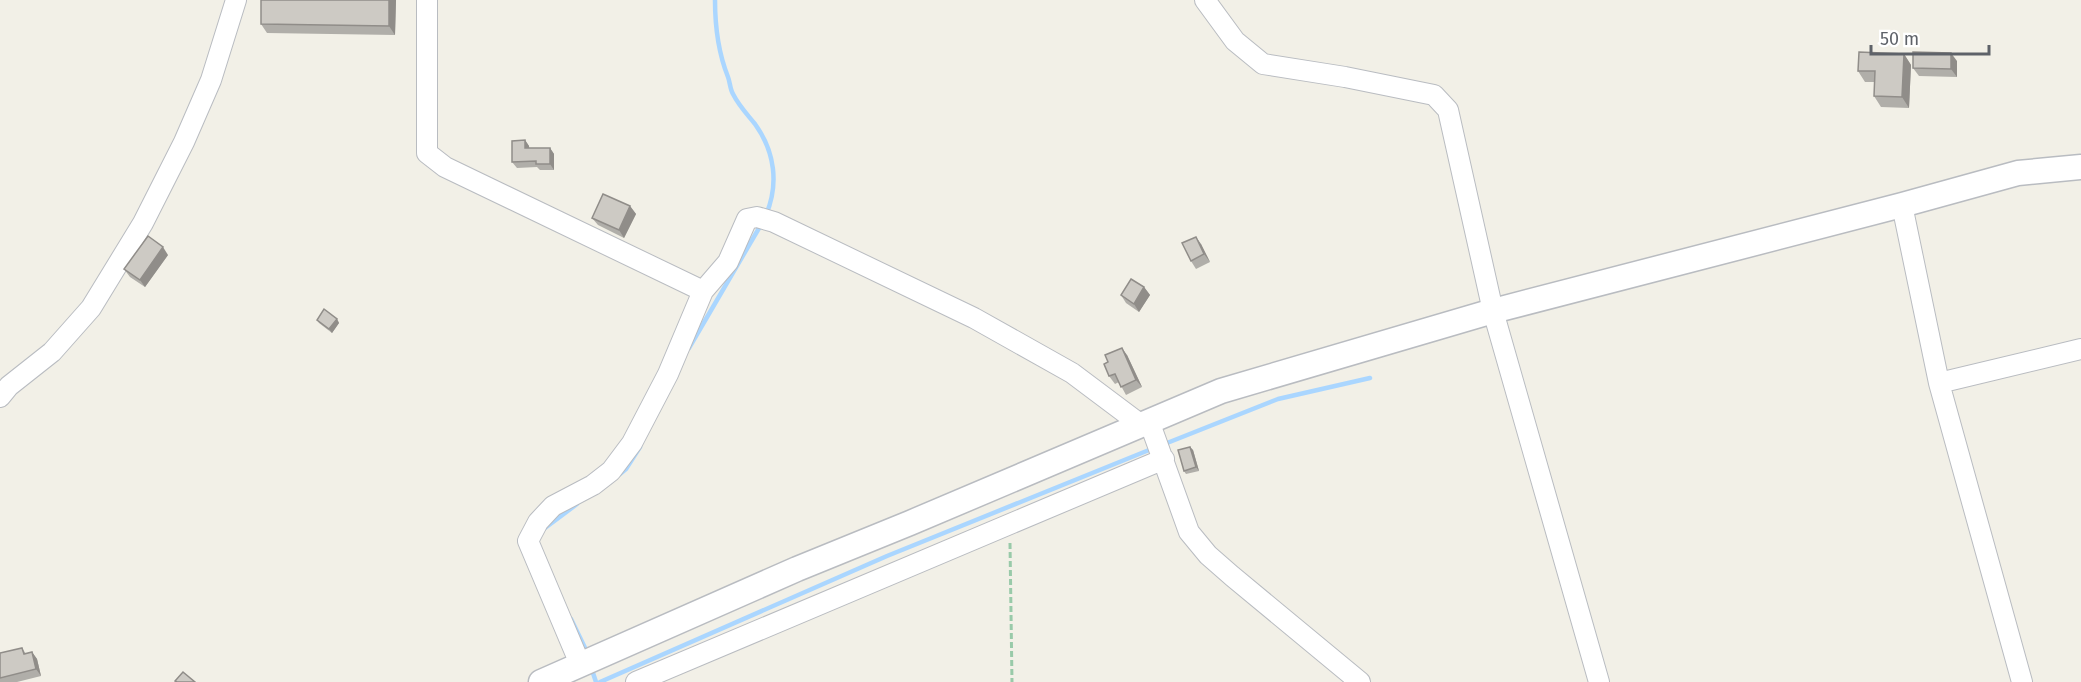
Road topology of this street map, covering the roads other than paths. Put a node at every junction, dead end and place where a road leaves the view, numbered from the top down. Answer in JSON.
{"nodes":[{"id":1,"x":236,"y":0,"type":"edge"},
{"id":2,"x":427,"y":0,"type":"edge"},
{"id":3,"x":1205,"y":0,"type":"edge"},
{"id":4,"x":2081,"y":167,"type":"edge"},
{"id":5,"x":1902,"y":205,"type":"junction"},
{"id":6,"x":703,"y":291,"type":"junction"},
{"id":7,"x":1493,"y":311,"type":"junction"},
{"id":8,"x":2081,"y":349,"type":"edge"},
{"id":9,"x":1939,"y":383,"type":"junction"},
{"id":10,"x":0,"y":397,"type":"edge"},
{"id":11,"x":1147,"y":426,"type":"junction"},
{"id":12,"x":1162,"y":455,"type":"junction"},
{"id":13,"x":580,"y":664,"type":"junction"},
{"id":14,"x":541,"y":682,"type":"edge"},
{"id":15,"x":636,"y":682,"type":"edge"},
{"id":16,"x":1360,"y":682,"type":"edge"},
{"id":17,"x":1599,"y":682,"type":"edge"},
{"id":18,"x":2022,"y":682,"type":"edge"}],
"edges":[{"from":1,"to":10,"type":"street"},
{"from":2,"to":6,"type":"street"},
{"from":3,"to":7,"type":"street"},
{"from":4,"to":5,"type":"street"},
{"from":5,"to":7,"type":"street"},
{"from":5,"to":9,"type":"street"},
{"from":6,"to":11,"type":"street"},
{"from":6,"to":13,"type":"street"},
{"from":7,"to":11,"type":"street"},
{"from":7,"to":17,"type":"street"},
{"from":8,"to":9,"type":"street"},
{"from":9,"to":18,"type":"street"},
{"from":11,"to":12,"type":"street"},
{"from":11,"to":13,"type":"street"},
{"from":12,"to":15,"type":"street"},
{"from":12,"to":16,"type":"street"},
{"from":13,"to":14,"type":"street"}]}
